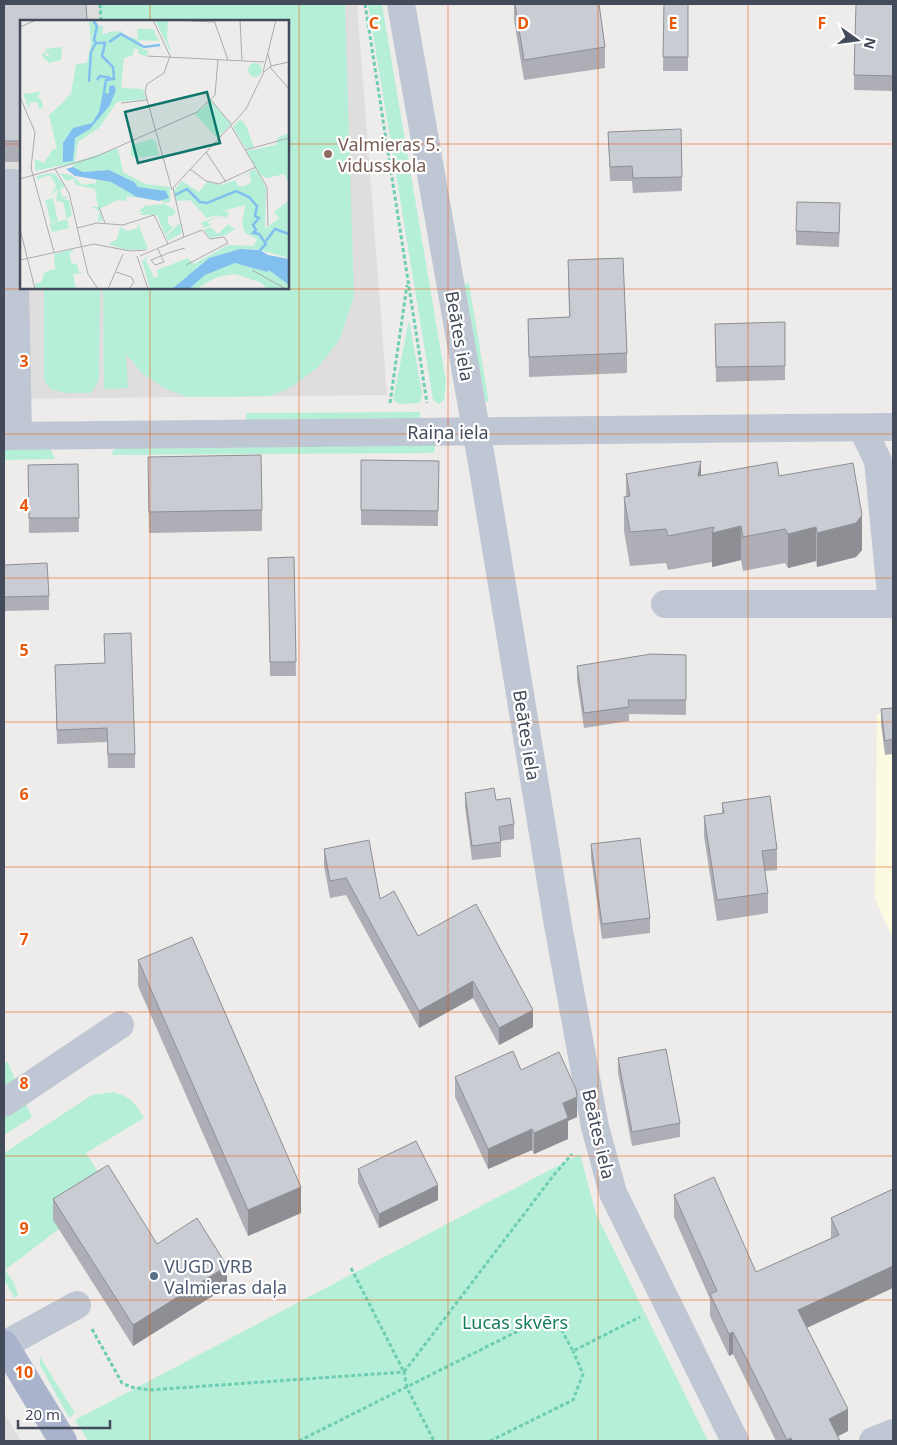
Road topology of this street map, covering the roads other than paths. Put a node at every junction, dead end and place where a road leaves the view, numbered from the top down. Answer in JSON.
{"nodes":[{"id":1,"x":401,"y":4,"type":"edge"},
{"id":2,"x":4,"y":184,"type":"edge"},
{"id":3,"x":893,"y":427,"type":"edge"},
{"id":4,"x":862,"y":428,"type":"junction"},
{"id":5,"x":476,"y":431,"type":"junction"},
{"id":6,"x":11,"y":436,"type":"edge"},
{"id":7,"x":666,"y":604,"type":"dead end"},
{"id":8,"x":120,"y":1025,"type":"dead end"},
{"id":9,"x":4,"y":1103,"type":"edge"},
{"id":10,"x":77,"y":1305,"type":"road end"},
{"id":11,"x":4,"y":1345,"type":"edge"},
{"id":12,"x":893,"y":1433,"type":"edge"},
{"id":13,"x":63,"y":1441,"type":"edge"},
{"id":14,"x":735,"y":1441,"type":"edge"},
{"id":15,"x":873,"y":1441,"type":"edge"}],
"edges":[{"from":1,"to":5,"type":"street","name":"Beātes iela"},
{"from":2,"to":6,"type":"street"},
{"from":3,"to":4,"type":"street","name":"Raiņa iela"},
{"from":4,"to":5,"type":"street","name":"Raiņa iela"},
{"from":4,"to":7,"type":"street"},
{"from":5,"to":6,"type":"street","name":"Raiņa iela"},
{"from":5,"to":14,"type":"street","name":"Beātes iela"},
{"from":8,"to":9,"type":"street"},
{"from":10,"to":11,"type":"street"},
{"from":11,"to":13,"type":"main road"},
{"from":12,"to":15,"type":"street"}]}
